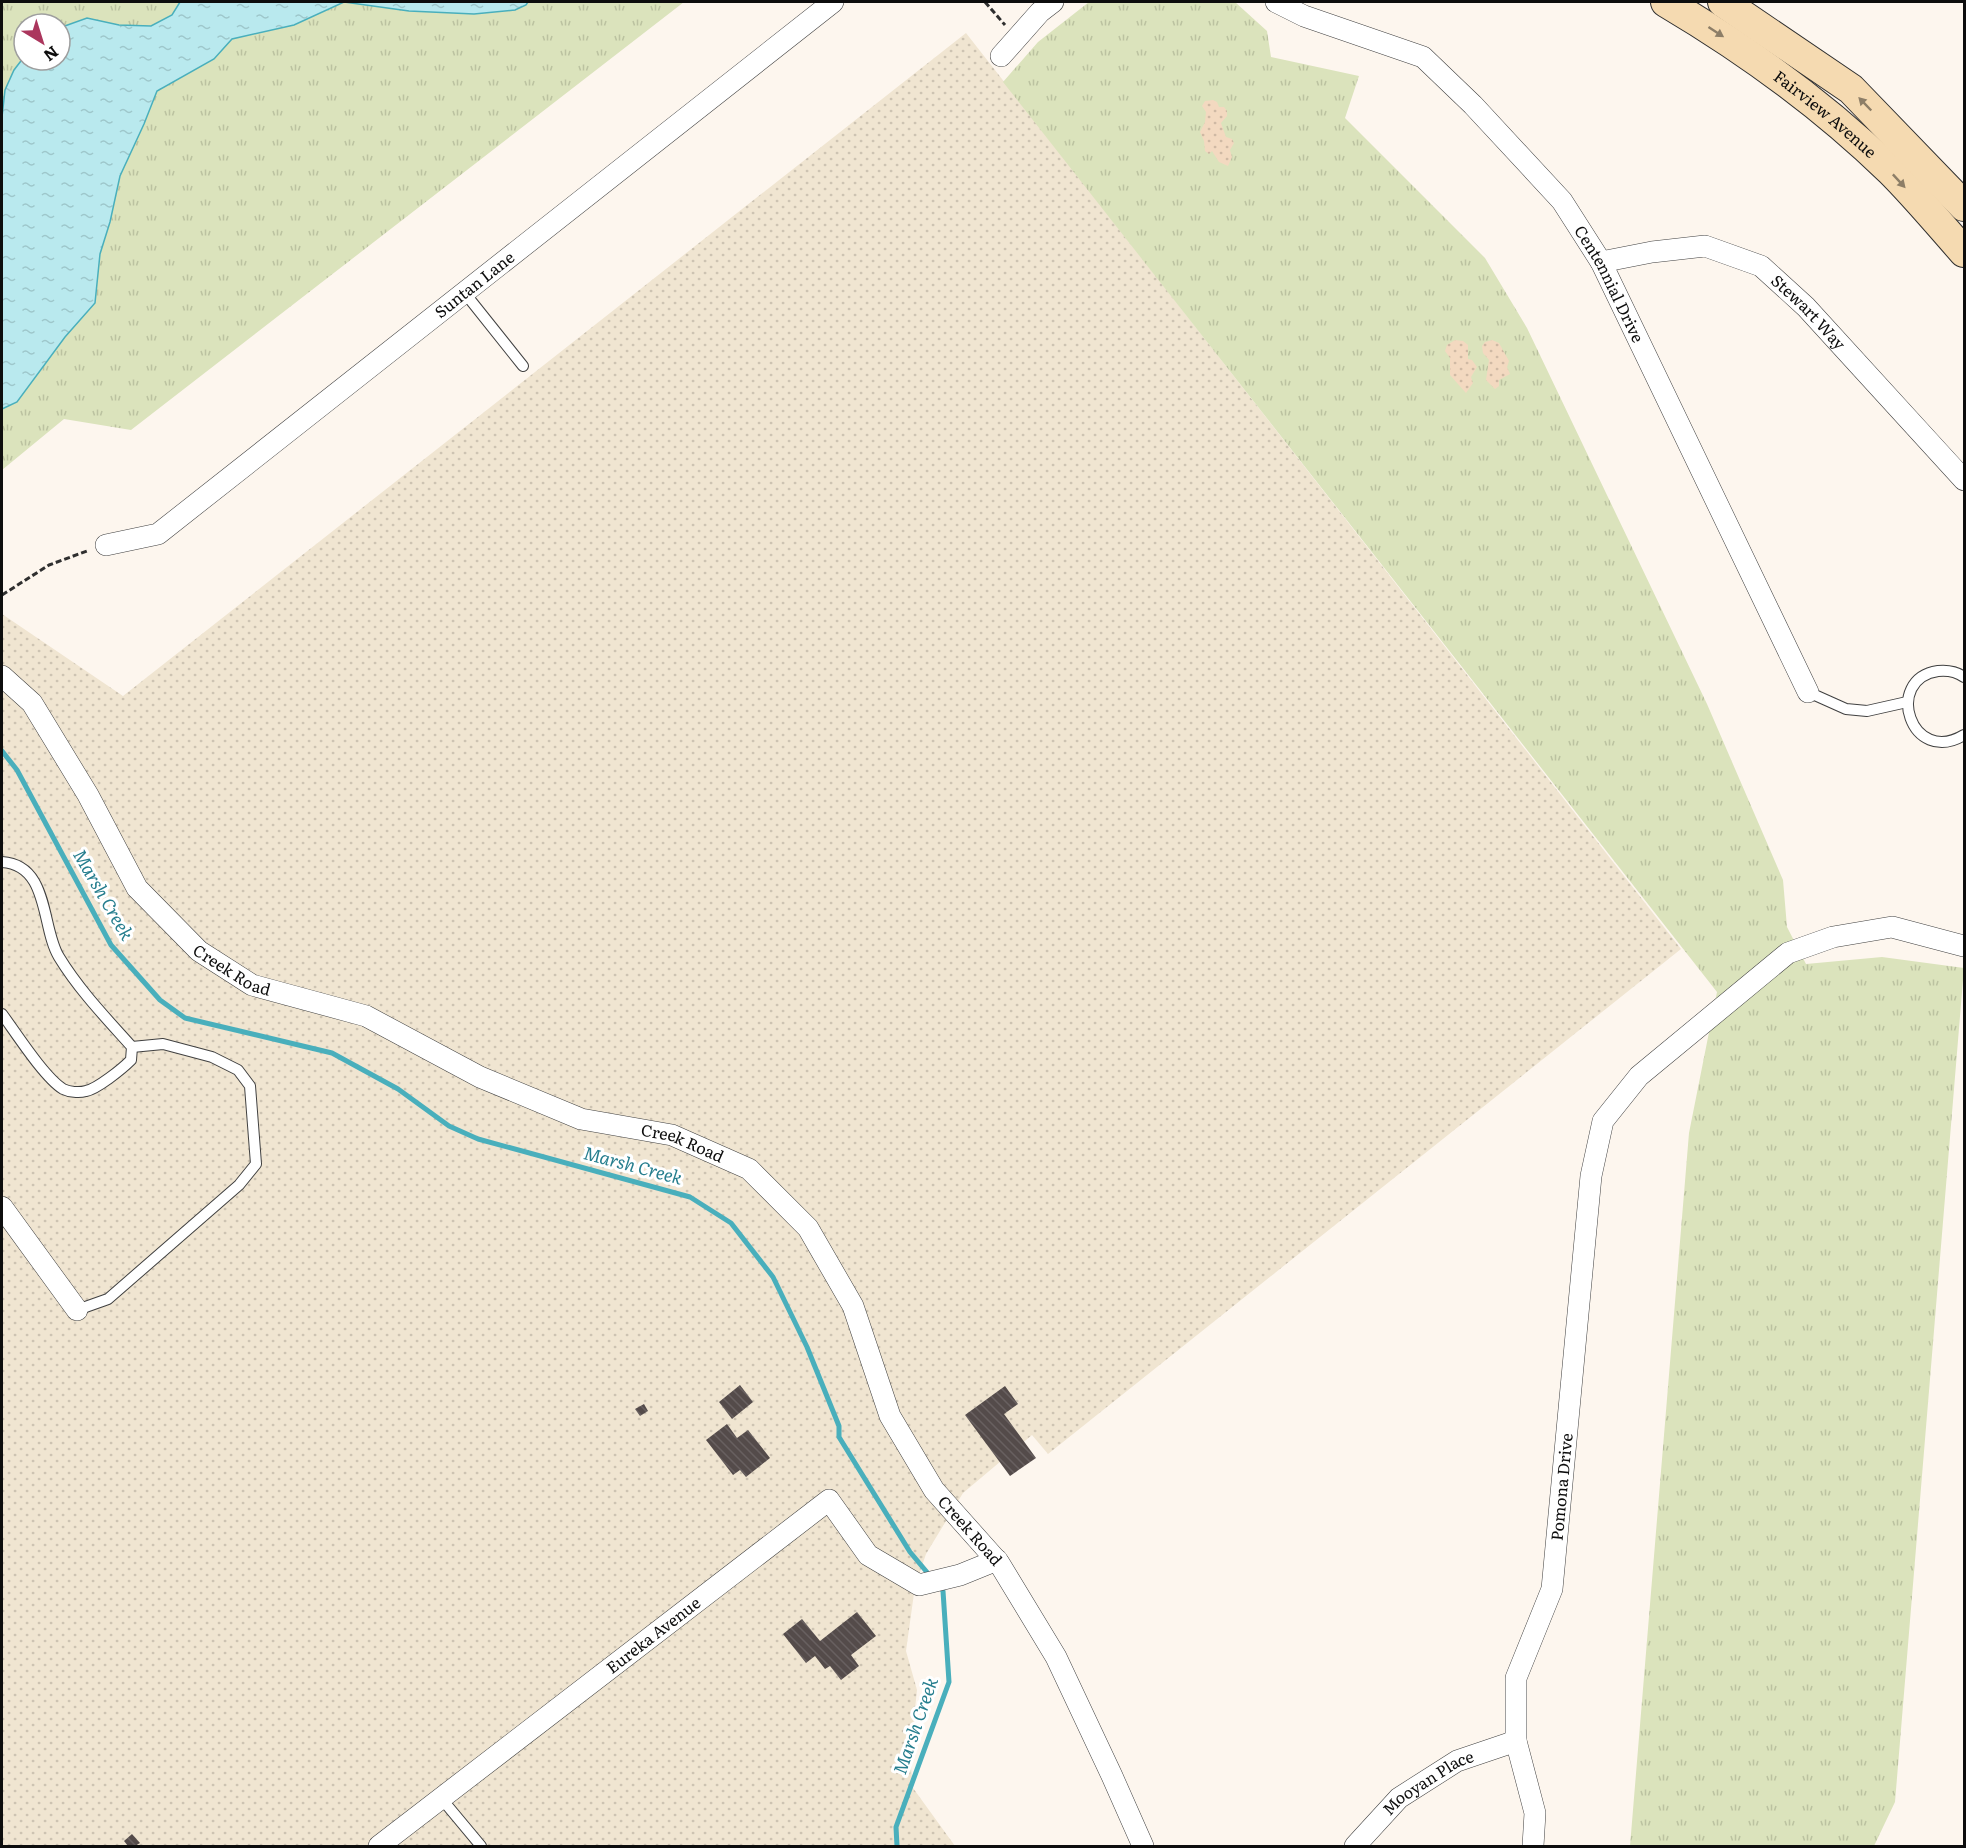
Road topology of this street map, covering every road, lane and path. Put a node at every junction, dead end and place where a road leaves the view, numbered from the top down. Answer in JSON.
{"nodes":[{"id":1,"x":833,"y":2,"type":"edge"},
{"id":2,"x":985,"y":2,"type":"edge"},
{"id":3,"x":1053,"y":2,"type":"edge"},
{"id":4,"x":1276,"y":2,"type":"edge"},
{"id":5,"x":1666,"y":2,"type":"edge"},
{"id":6,"x":1723,"y":2,"type":"edge"},
{"id":7,"x":1017,"y":38,"type":"junction"},
{"id":8,"x":1001,"y":56,"type":"dead end"},
{"id":9,"x":1965,"y":206,"type":"edge"},
{"id":10,"x":1965,"y":252,"type":"edge"},
{"id":11,"x":1601,"y":262,"type":"junction"},
{"id":12,"x":464,"y":292,"type":"junction"},
{"id":13,"x":523,"y":366,"type":"dead end"},
{"id":14,"x":1965,"y":480,"type":"edge"},
{"id":15,"x":106,"y":545,"type":"joint"},
{"id":16,"x":2,"y":595,"type":"edge"},
{"id":17,"x":2,"y":676,"type":"edge"},
{"id":18,"x":1965,"y":677,"type":"edge"},
{"id":19,"x":1808,"y":692,"type":"joint"},
{"id":20,"x":1907,"y":702,"type":"junction"},
{"id":21,"x":1965,"y":735,"type":"edge"},
{"id":22,"x":2,"y":862,"type":"edge"},
{"id":23,"x":1965,"y":946,"type":"edge"},
{"id":24,"x":2,"y":1014,"type":"edge"},
{"id":25,"x":132,"y":1047,"type":"junction"},
{"id":26,"x":2,"y":1207,"type":"edge"},
{"id":27,"x":77,"y":1310,"type":"joint"},
{"id":28,"x":997,"y":1560,"type":"junction"},
{"id":29,"x":1516,"y":1742,"type":"junction"},
{"id":30,"x":441,"y":1798,"type":"junction"},
{"id":31,"x":379,"y":1846,"type":"edge"},
{"id":32,"x":481,"y":1846,"type":"edge"},
{"id":33,"x":1143,"y":1846,"type":"edge"},
{"id":34,"x":1355,"y":1846,"type":"edge"},
{"id":35,"x":1533,"y":1846,"type":"edge"}],
"edges":[{"from":1,"to":12,"type":"street","name":"Suntan Lane"},
{"from":2,"to":7,"type":"path"},
{"from":3,"to":7,"type":"street"},
{"from":4,"to":11,"type":"street","name":"Centennial Drive"},
{"from":5,"to":10,"type":"street","name":"Fairview Avenue","one_way":true},
{"from":9,"to":6,"type":"street","name":"Fairview Avenue","one_way":true},
{"from":7,"to":8,"type":"street"},
{"from":11,"to":14,"type":"street","name":"Stewart Way"},
{"from":11,"to":19,"type":"street","name":"Centennial Drive"},
{"from":12,"to":13,"type":"lane"},
{"from":12,"to":15,"type":"street","name":"Suntan Lane"},
{"from":15,"to":16,"type":"path"},
{"from":17,"to":28,"type":"street","name":"Creek Road"},
{"from":18,"to":20,"type":"lane"},
{"from":19,"to":20,"type":"lane"},
{"from":20,"to":21,"type":"lane"},
{"from":22,"to":25,"type":"lane"},
{"from":23,"to":29,"type":"street","name":"Pomona Drive"},
{"from":24,"to":25,"type":"lane"},
{"from":25,"to":27,"type":"lane"},
{"from":26,"to":27,"type":"street"},
{"from":28,"to":30,"type":"street","name":"Eureka Avenue"},
{"from":28,"to":33,"type":"street","name":"Creek Road"},
{"from":29,"to":34,"type":"street","name":"Mooyan Place"},
{"from":29,"to":35,"type":"street","name":"Pomona Drive"},
{"from":30,"to":31,"type":"street","name":"Eureka Avenue"},
{"from":30,"to":32,"type":"lane"}]}
